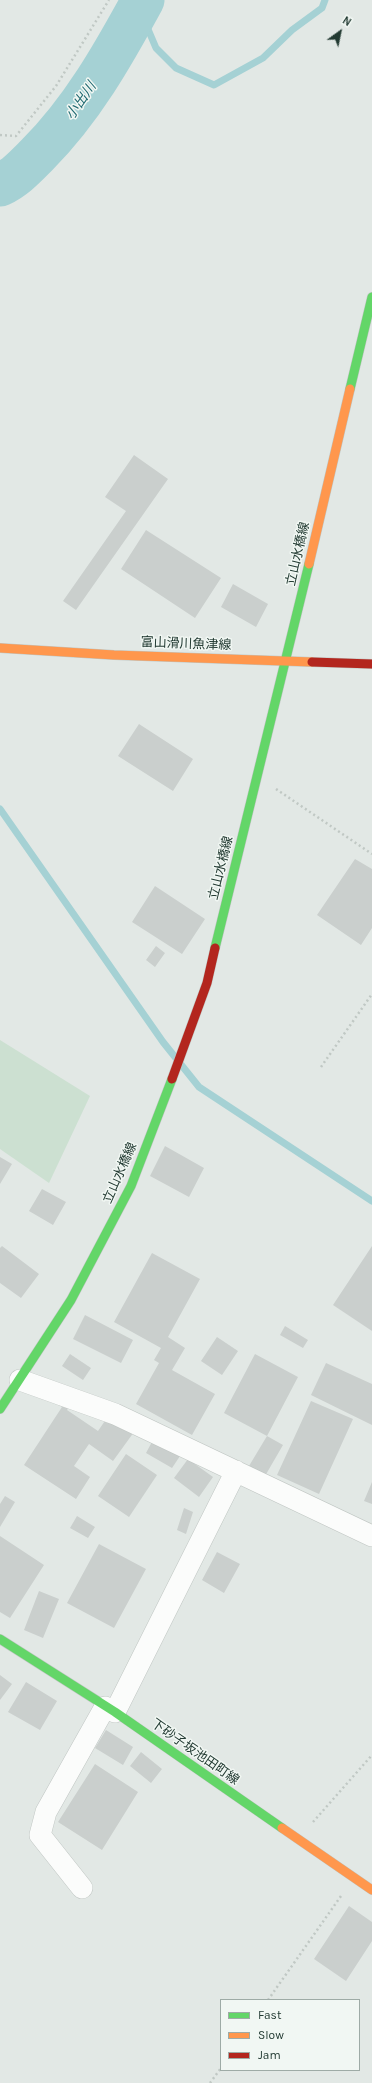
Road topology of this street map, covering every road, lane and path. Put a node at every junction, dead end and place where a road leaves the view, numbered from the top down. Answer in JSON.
{"nodes":[{"id":1,"x":109,"y":0,"type":"edge"},
{"id":2,"x":0,"y":135,"type":"edge"},
{"id":3,"x":372,"y":297,"type":"edge"},
{"id":4,"x":0,"y":648,"type":"edge"},
{"id":5,"x":287,"y":659,"type":"junction"},
{"id":6,"x":372,"y":664,"type":"edge"},
{"id":7,"x":257,"y":776,"type":"junction"},
{"id":8,"x":372,"y":854,"type":"edge"},
{"id":9,"x":372,"y":994,"type":"edge"},
{"id":10,"x":321,"y":1067,"type":"dead end"},
{"id":11,"x":20,"y":1380,"type":"junction"},
{"id":12,"x":0,"y":1408,"type":"edge"},
{"id":13,"x":236,"y":1471,"type":"junction"},
{"id":14,"x":372,"y":1536,"type":"edge"},
{"id":15,"x":0,"y":1639,"type":"edge"},
{"id":16,"x":110,"y":1709,"type":"junction"},
{"id":17,"x":372,"y":1755,"type":"edge"},
{"id":18,"x":298,"y":1839,"type":"junction"},
{"id":19,"x":353,"y":1877,"type":"junction"},
{"id":20,"x":82,"y":1888,"type":"dead end"},
{"id":21,"x":372,"y":1890,"type":"edge"},
{"id":22,"x":269,"y":1999,"type":"edge"},
{"id":23,"x":220,"y":2069,"type":"edge"},
{"id":24,"x":210,"y":2083,"type":"edge"}],
"edges":[{"from":1,"to":2,"type":"path"},
{"from":3,"to":5,"type":"main road","name":"立山水橋線"},
{"from":4,"to":5,"type":"main road","name":"富山滑川魚津線"},
{"from":5,"to":6,"type":"main road","name":"富山滑川魚津線"},
{"from":5,"to":7,"type":"main road","name":"立山水橋線"},
{"from":7,"to":8,"type":"path"},
{"from":7,"to":11,"type":"main road","name":"立山水橋線"},
{"from":9,"to":10,"type":"path"},
{"from":11,"to":12,"type":"main road","name":"立山水橋線"},
{"from":11,"to":13,"type":"street"},
{"from":13,"to":14,"type":"street"},
{"from":13,"to":16,"type":"street"},
{"from":15,"to":16,"type":"main road","name":"下砂子坂池田町線"},
{"from":16,"to":18,"type":"main road","name":"下砂子坂池田町線"},
{"from":16,"to":20,"type":"street"},
{"from":17,"to":18,"type":"path"},
{"from":18,"to":19,"type":"main road","name":"下砂子坂池田町線"},
{"from":19,"to":21,"type":"main road","name":"下砂子坂池田町線"},
{"from":19,"to":22,"type":"path"},
{"from":23,"to":24,"type":"path"}]}
